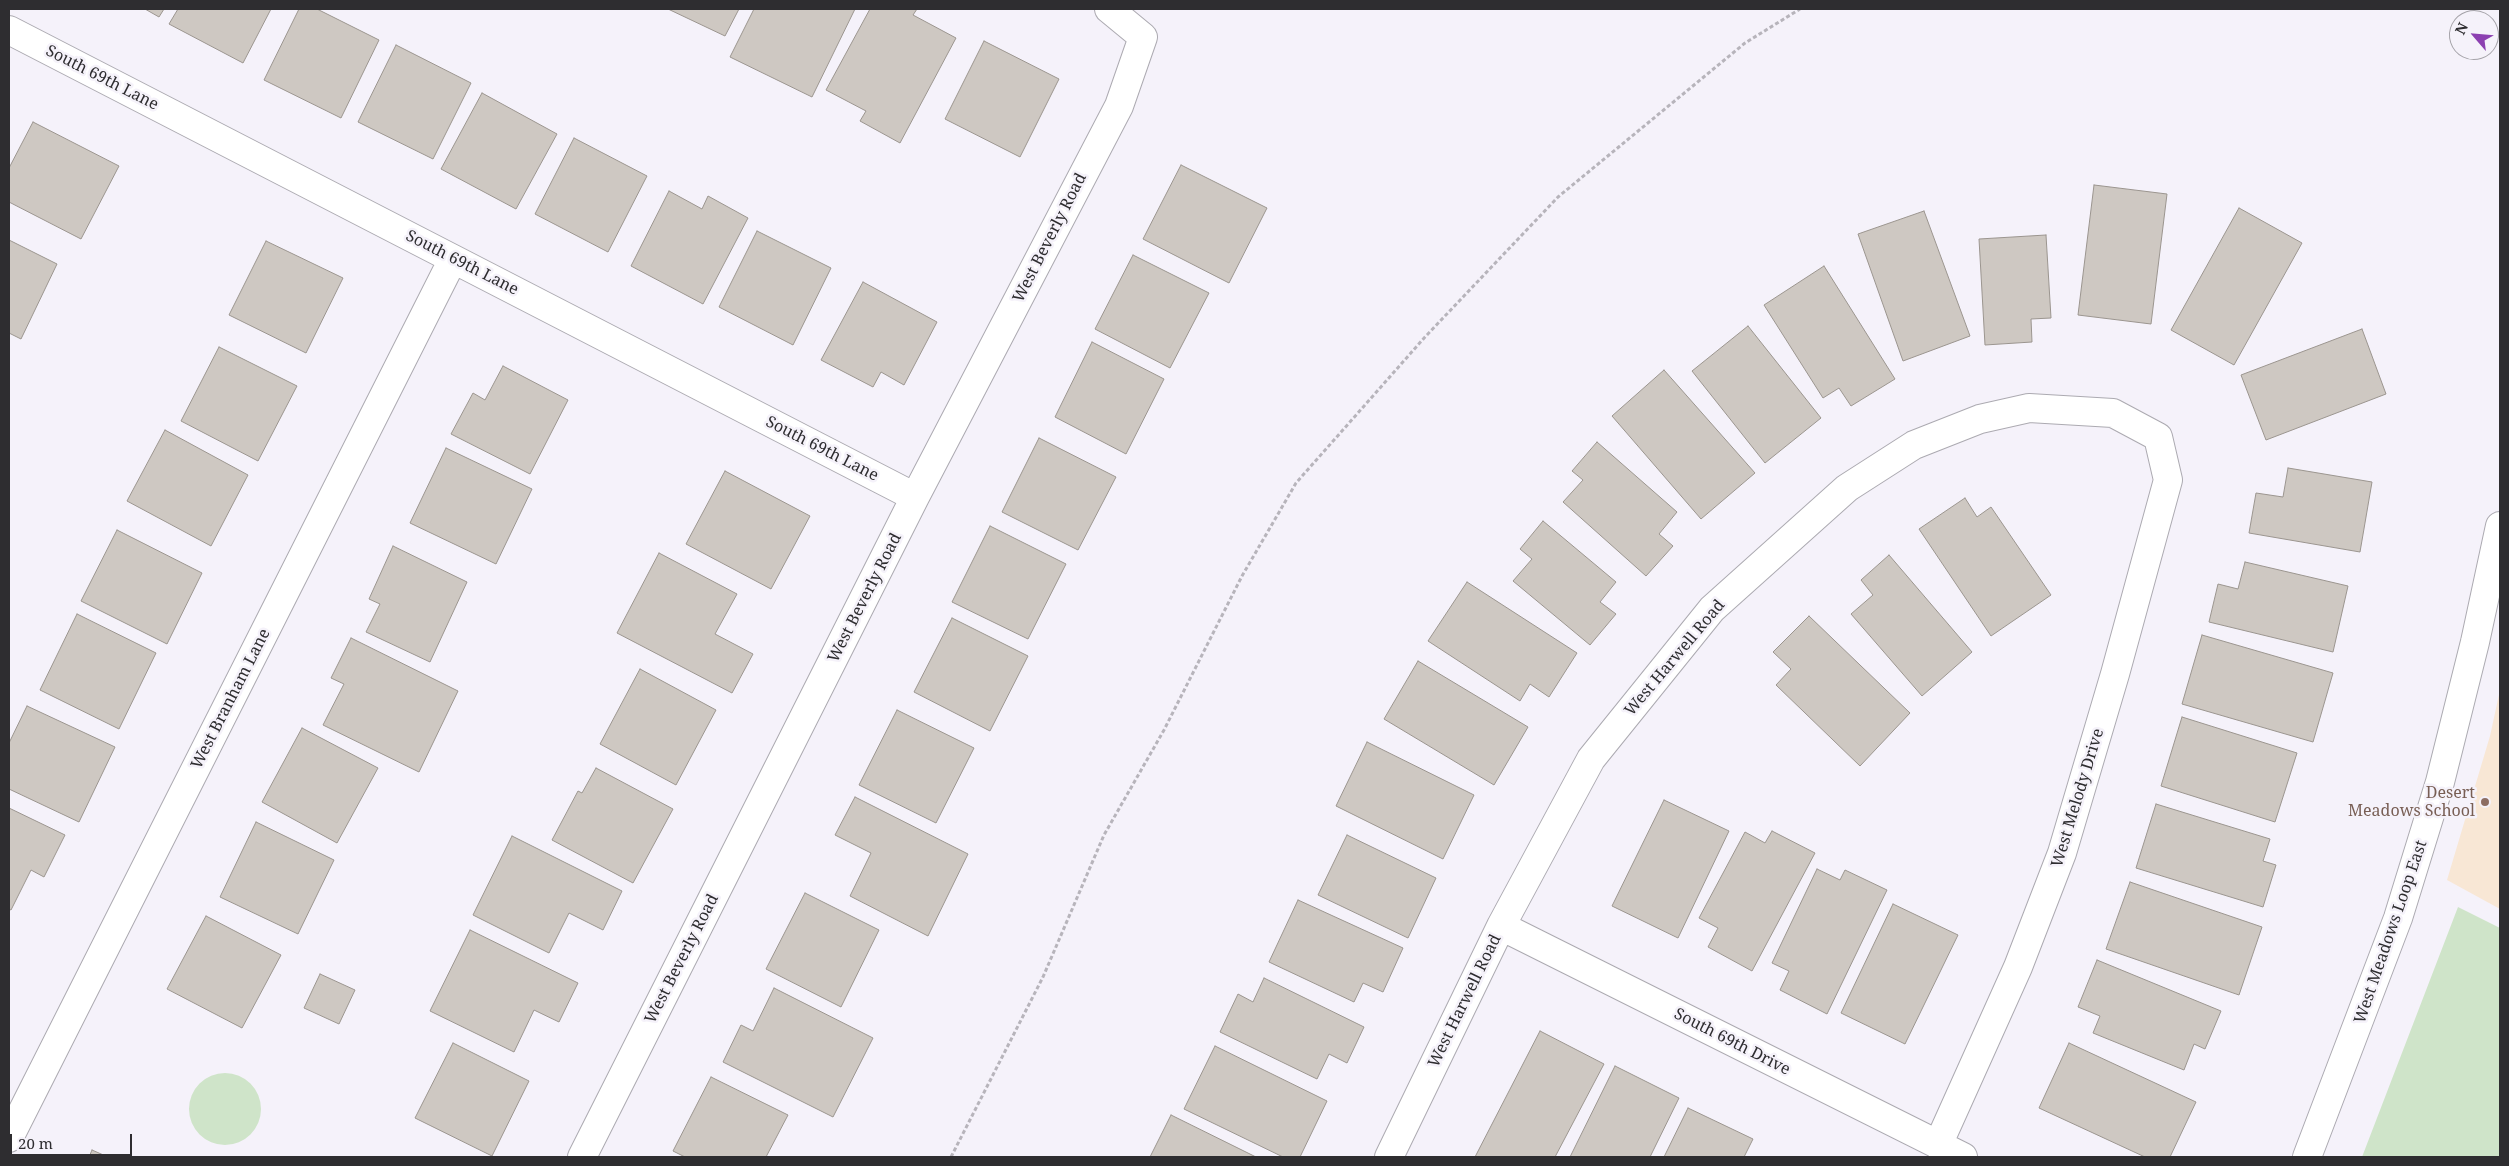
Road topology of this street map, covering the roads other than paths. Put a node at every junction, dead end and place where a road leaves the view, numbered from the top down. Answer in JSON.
{"nodes":[{"id":1,"x":1109,"y":9,"type":"edge"},
{"id":2,"x":9,"y":30,"type":"edge"},
{"id":3,"x":454,"y":259,"type":"junction"},
{"id":4,"x":2158,"y":437,"type":"joint"},
{"id":5,"x":915,"y":497,"type":"junction"},
{"id":6,"x":2500,"y":526,"type":"edge"},
{"id":7,"x":1502,"y":926,"type":"junction"},
{"id":8,"x":9,"y":1138,"type":"edge"},
{"id":9,"x":1938,"y":1145,"type":"junction"},
{"id":10,"x":582,"y":1157,"type":"edge"},
{"id":11,"x":1389,"y":1157,"type":"edge"},
{"id":12,"x":1963,"y":1157,"type":"edge"},
{"id":13,"x":2308,"y":1157,"type":"edge"}],
"edges":[{"from":1,"to":5,"type":"street","name":"West Beverly Road"},
{"from":2,"to":3,"type":"street","name":"South 69th Lane"},
{"from":3,"to":5,"type":"street","name":"South 69th Lane"},
{"from":3,"to":8,"type":"street","name":"West Branham Lane"},
{"from":4,"to":7,"type":"street","name":"West Harwell Road"},
{"from":4,"to":9,"type":"street","name":"West Melody Drive"},
{"from":5,"to":10,"type":"street","name":"West Beverly Road"},
{"from":6,"to":13,"type":"street","name":"West Meadows Loop East"},
{"from":7,"to":9,"type":"street","name":"South 69th Drive"},
{"from":7,"to":11,"type":"street","name":"West Harwell Road"},
{"from":9,"to":12,"type":"street","name":"South 69th Drive"}]}
